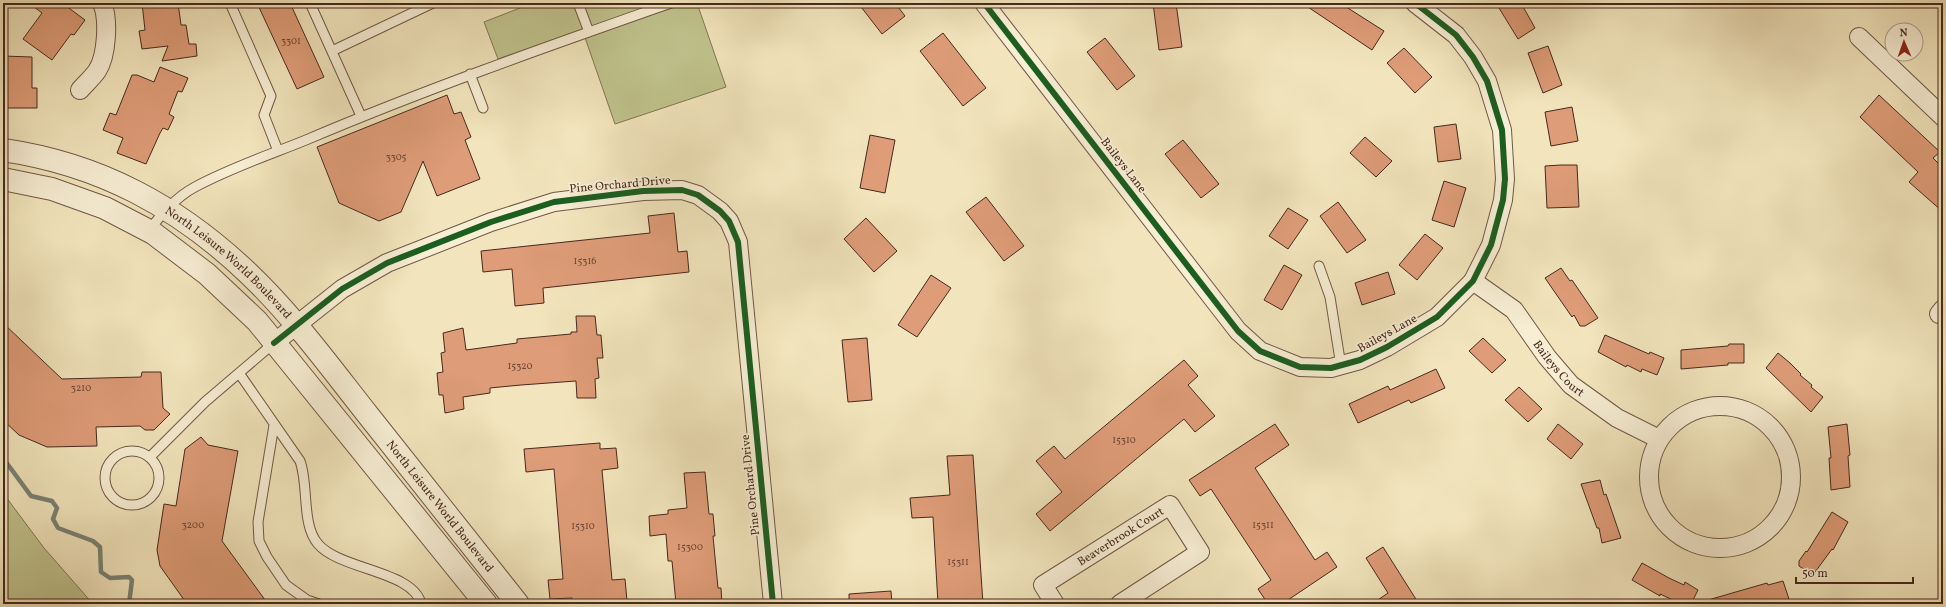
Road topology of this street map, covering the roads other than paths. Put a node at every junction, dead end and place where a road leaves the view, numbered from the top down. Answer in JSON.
{"nodes":[{"id":1,"x":102,"y":3,"type":"edge"},
{"id":2,"x":230,"y":3,"type":"edge"},
{"id":3,"x":310,"y":3,"type":"edge"},
{"id":4,"x":433,"y":3,"type":"edge"},
{"id":5,"x":578,"y":3,"type":"edge"},
{"id":6,"x":671,"y":3,"type":"edge"},
{"id":7,"x":984,"y":3,"type":"edge"},
{"id":8,"x":1415,"y":3,"type":"edge"},
{"id":9,"x":589,"y":32,"type":"junction"},
{"id":10,"x":1859,"y":37,"type":"dead end"},
{"id":11,"x":332,"y":51,"type":"junction"},
{"id":12,"x":470,"y":74,"type":"junction"},
{"id":13,"x":80,"y":90,"type":"dead end"},
{"id":14,"x":483,"y":108,"type":"dead end"},
{"id":15,"x":361,"y":116,"type":"junction"},
{"id":16,"x":1943,"y":117,"type":"edge"},
{"id":17,"x":3,"y":150,"type":"edge"},
{"id":18,"x":278,"y":151,"type":"junction"},
{"id":19,"x":3,"y":179,"type":"edge"},
{"id":20,"x":167,"y":209,"type":"junction"},
{"id":21,"x":149,"y":230,"type":"junction"},
{"id":22,"x":1319,"y":266,"type":"dead end"},
{"id":23,"x":1473,"y":281,"type":"junction"},
{"id":24,"x":295,"y":325,"type":"junction"},
{"id":25,"x":274,"y":343,"type":"junction"},
{"id":26,"x":1341,"y":366,"type":"junction"},
{"id":27,"x":239,"y":373,"type":"junction"},
{"id":28,"x":274,"y":426,"type":"junction"},
{"id":29,"x":1659,"y":439,"type":"junction"},
{"id":30,"x":150,"y":457,"type":"junction"},
{"id":31,"x":490,"y":598,"type":"edge"},
{"id":32,"x":319,"y":604,"type":"edge"},
{"id":33,"x":421,"y":604,"type":"edge"},
{"id":34,"x":518,"y":604,"type":"edge"},
{"id":35,"x":773,"y":604,"type":"edge"},
{"id":36,"x":1055,"y":604,"type":"edge"},
{"id":37,"x":1120,"y":604,"type":"edge"}],
"edges":[{"from":1,"to":13,"type":"street"},
{"from":2,"to":18,"type":"lane"},
{"from":3,"to":11,"type":"lane"},
{"from":4,"to":11,"type":"lane"},
{"from":5,"to":9,"type":"lane"},
{"from":6,"to":9,"type":"lane"},
{"from":7,"to":26,"type":"street","name":"Baileys Lane"},
{"from":8,"to":23,"type":"street","name":"Baileys Lane"},
{"from":9,"to":12,"type":"lane"},
{"from":10,"to":16,"type":"street"},
{"from":11,"to":15,"type":"lane"},
{"from":12,"to":14,"type":"lane"},
{"from":12,"to":15,"type":"lane"},
{"from":15,"to":18,"type":"lane"},
{"from":17,"to":20,"type":"street","name":"North Leisure World Boulevard"},
{"from":18,"to":20,"type":"lane"},
{"from":19,"to":21,"type":"street","name":"North Leisure World Boulevard"},
{"from":20,"to":21,"type":"lane"},
{"from":20,"to":24,"type":"street","name":"North Leisure World Boulevard"},
{"from":21,"to":25,"type":"street","name":"North Leisure World Boulevard"},
{"from":22,"to":26,"type":"lane"},
{"from":23,"to":26,"type":"street","name":"Baileys Lane"},
{"from":23,"to":29,"type":"street","name":"Baileys Court"},
{"from":24,"to":25,"type":"street","name":"Pine Orchard Drive"},
{"from":24,"to":31,"type":"street","name":"North Leisure World Boulevard"},
{"from":24,"to":35,"type":"street","name":"Pine Orchard Drive"},
{"from":25,"to":27,"type":"lane"},
{"from":25,"to":31,"type":"street","name":"North Leisure World Boulevard"},
{"from":27,"to":28,"type":"lane"},
{"from":27,"to":30,"type":"lane"},
{"from":28,"to":32,"type":"lane"},
{"from":28,"to":33,"type":"lane"},
{"from":29,"to":29,"type":"street"},
{"from":30,"to":30,"type":"lane"},
{"from":31,"to":34,"type":"street","name":"North Leisure World Boulevard"},
{"from":36,"to":37,"type":"street","name":"Beaverbrook Court"}]}
